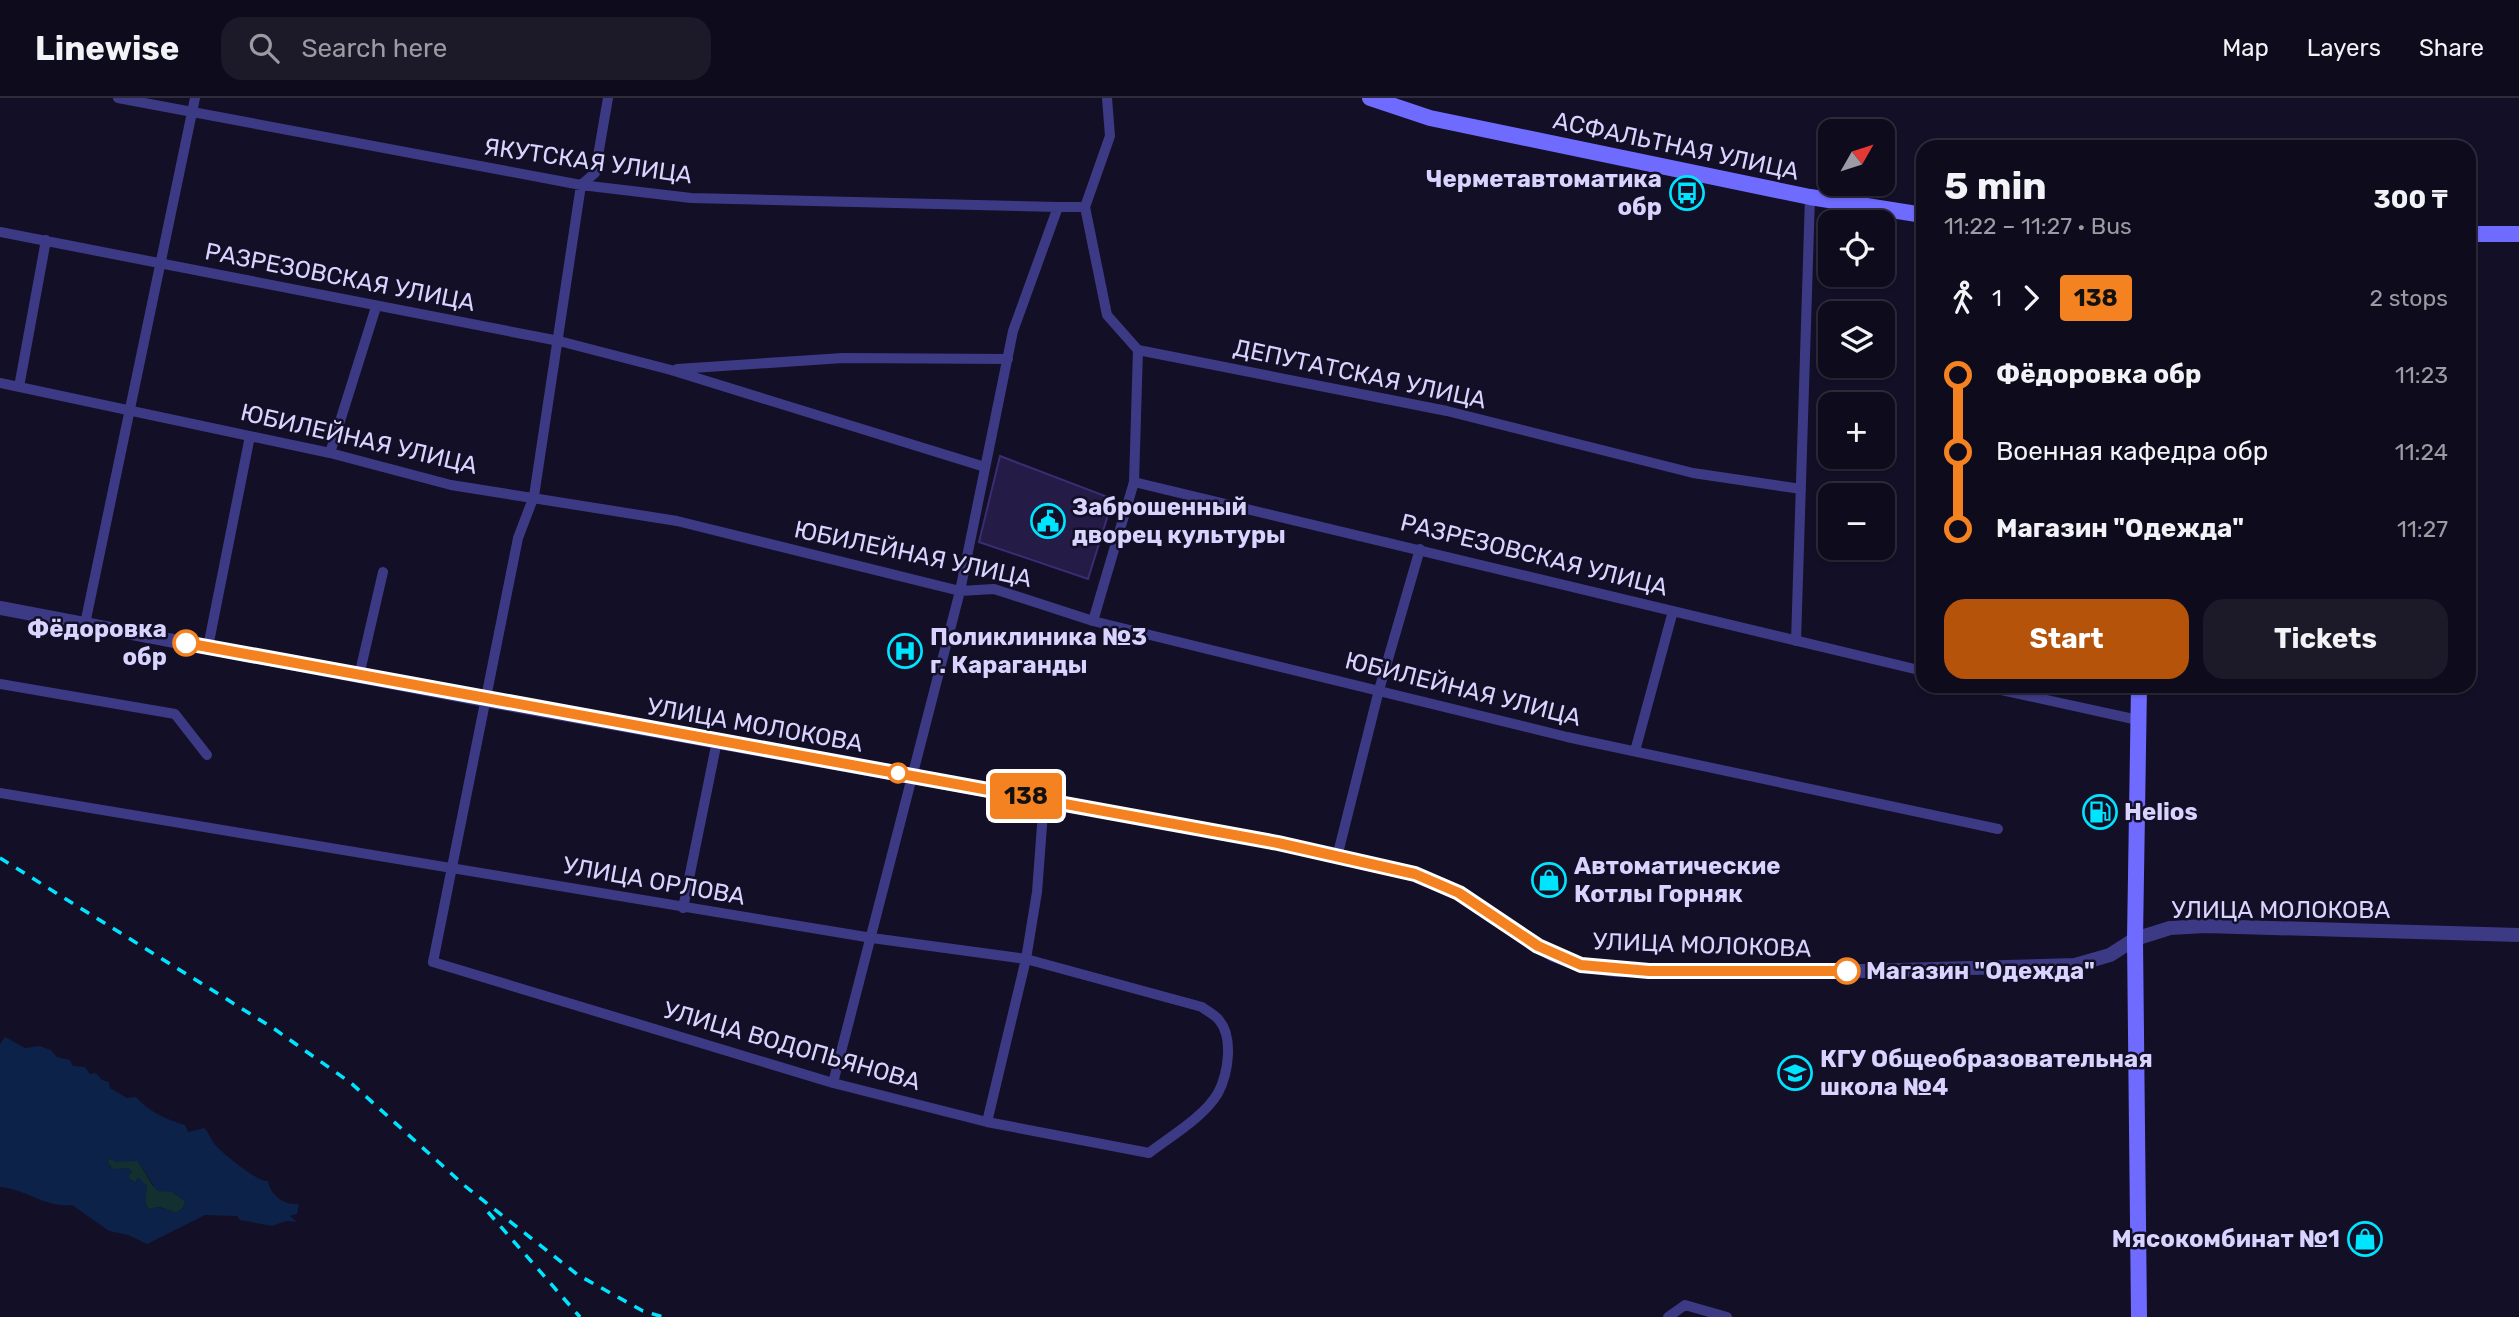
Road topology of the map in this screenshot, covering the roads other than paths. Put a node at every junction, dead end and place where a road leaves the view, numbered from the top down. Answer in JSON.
{"nodes":[{"id":1,"x":118,"y":98,"type":"edge"},
{"id":2,"x":195,"y":98,"type":"edge"},
{"id":3,"x":608,"y":98,"type":"edge"},
{"id":4,"x":1107,"y":98,"type":"edge"},
{"id":5,"x":1370,"y":98,"type":"edge"},
{"id":6,"x":192,"y":113,"type":"junction"},
{"id":7,"x":581,"y":185,"type":"junction"},
{"id":8,"x":1810,"y":197,"type":"junction"},
{"id":9,"x":1058,"y":207,"type":"junction"},
{"id":10,"x":1084,"y":207,"type":"junction"},
{"id":11,"x":1916,"y":214,"type":"edge"},
{"id":12,"x":0,"y":232,"type":"edge"},
{"id":13,"x":2476,"y":234,"type":"edge"},
{"id":14,"x":2519,"y":234,"type":"edge"},
{"id":15,"x":46,"y":240,"type":"junction"},
{"id":16,"x":159,"y":261,"type":"junction"},
{"id":17,"x":376,"y":307,"type":"junction"},
{"id":18,"x":559,"y":341,"type":"junction"},
{"id":19,"x":1138,"y":351,"type":"junction"},
{"id":20,"x":1007,"y":359,"type":"junction"},
{"id":21,"x":671,"y":370,"type":"junction"},
{"id":22,"x":0,"y":383,"type":"edge"},
{"id":23,"x":19,"y":387,"type":"junction"},
{"id":24,"x":132,"y":411,"type":"junction"},
{"id":25,"x":250,"y":436,"type":"junction"},
{"id":26,"x":330,"y":453,"type":"junction"},
{"id":27,"x":985,"y":467,"type":"junction"},
{"id":28,"x":1134,"y":482,"type":"junction"},
{"id":29,"x":1801,"y":489,"type":"junction"},
{"id":30,"x":534,"y":496,"type":"junction"},
{"id":31,"x":1420,"y":549,"type":"junction"},
{"id":32,"x":383,"y":572,"type":"dead end"},
{"id":33,"x":960,"y":591,"type":"junction"},
{"id":34,"x":0,"y":608,"type":"edge"},
{"id":35,"x":1673,"y":611,"type":"junction"},
{"id":36,"x":1093,"y":621,"type":"junction"},
{"id":37,"x":85,"y":624,"type":"junction"},
{"id":38,"x":1796,"y":641,"type":"junction"},
{"id":39,"x":208,"y":648,"type":"junction"},
{"id":40,"x":1916,"y":669,"type":"edge"},
{"id":41,"x":359,"y":676,"type":"junction"},
{"id":42,"x":0,"y":684,"type":"edge"},
{"id":43,"x":1379,"y":690,"type":"junction"},
{"id":44,"x":2015,"y":693,"type":"edge"},
{"id":45,"x":2139,"y":693,"type":"edge"},
{"id":46,"x":485,"y":700,"type":"junction"},
{"id":47,"x":2138,"y":720,"type":"junction"},
{"id":48,"x":717,"y":741,"type":"junction"},
{"id":49,"x":1635,"y":751,"type":"junction"},
{"id":50,"x":206,"y":755,"type":"dead end"},
{"id":51,"x":912,"y":775,"type":"junction"},
{"id":52,"x":0,"y":793,"type":"edge"},
{"id":53,"x":1044,"y":799,"type":"junction"},
{"id":54,"x":1998,"y":829,"type":"dead end"},
{"id":55,"x":1337,"y":857,"type":"junction"},
{"id":56,"x":454,"y":869,"type":"junction"},
{"id":57,"x":683,"y":908,"type":"junction"},
{"id":58,"x":2519,"y":935,"type":"edge"},
{"id":59,"x":872,"y":938,"type":"junction"},
{"id":60,"x":2135,"y":939,"type":"junction"},
{"id":61,"x":1026,"y":959,"type":"junction"},
{"id":62,"x":833,"y":1083,"type":"junction"},
{"id":63,"x":1217,"y":1093,"type":"joint"},
{"id":64,"x":988,"y":1122,"type":"junction"},
{"id":65,"x":1668,"y":1317,"type":"edge"},
{"id":66,"x":1727,"y":1317,"type":"edge"},
{"id":67,"x":2139,"y":1317,"type":"edge"}],
"edges":[{"from":1,"to":6,"type":"street","name":"ЯКУТСКАЯ УЛИЦА"},
{"from":2,"to":6,"type":"street"},
{"from":3,"to":7,"type":"street"},
{"from":4,"to":10,"type":"street"},
{"from":5,"to":8,"type":"main road","name":"АСФАЛЬТНАЯ УЛИЦА"},
{"from":6,"to":7,"type":"street","name":"ЯКУТСКАЯ УЛИЦА"},
{"from":6,"to":16,"type":"street"},
{"from":7,"to":9,"type":"street","name":"ЯКУТСКАЯ УЛИЦА"},
{"from":7,"to":18,"type":"street"},
{"from":8,"to":11,"type":"main road","name":"АСФАЛЬТНАЯ УЛИЦА"},
{"from":8,"to":29,"type":"street","name":"АСФАЛЬТНАЯ УЛИЦА"},
{"from":9,"to":10,"type":"street","name":"ЯКУТСКАЯ УЛИЦА"},
{"from":9,"to":20,"type":"street"},
{"from":10,"to":19,"type":"street"},
{"from":12,"to":15,"type":"street","name":"РАЗРЕЗОВСКАЯ УЛИЦА"},
{"from":13,"to":14,"type":"main road"},
{"from":15,"to":16,"type":"street","name":"РАЗРЕЗОВСКАЯ УЛИЦА"},
{"from":15,"to":23,"type":"street"},
{"from":16,"to":17,"type":"street","name":"РАЗРЕЗОВСКАЯ УЛИЦА"},
{"from":16,"to":24,"type":"street"},
{"from":17,"to":18,"type":"street","name":"РАЗРЕЗОВСКАЯ УЛИЦА"},
{"from":17,"to":26,"type":"street"},
{"from":18,"to":21,"type":"street","name":"РАЗРЕЗОВСКАЯ УЛИЦА"},
{"from":18,"to":30,"type":"street"},
{"from":19,"to":28,"type":"street"},
{"from":19,"to":29,"type":"street","name":"ДЕПУТАТСКАЯ УЛИЦА"},
{"from":20,"to":21,"type":"street","name":"РАЗРЕЗОВСКАЯ УЛИЦА"},
{"from":20,"to":27,"type":"street"},
{"from":21,"to":27,"type":"street","name":"РАЗРЕЗОВСКАЯ УЛИЦА"},
{"from":22,"to":23,"type":"street","name":"ЮБИЛЕЙНАЯ УЛИЦА"},
{"from":23,"to":24,"type":"street","name":"ЮБИЛЕЙНАЯ УЛИЦА"},
{"from":24,"to":25,"type":"street","name":"ЮБИЛЕЙНАЯ УЛИЦА"},
{"from":24,"to":37,"type":"street"},
{"from":25,"to":26,"type":"street","name":"ЮБИЛЕЙНАЯ УЛИЦА"},
{"from":25,"to":39,"type":"street"},
{"from":26,"to":30,"type":"street","name":"ЮБИЛЕЙНАЯ УЛИЦА"},
{"from":27,"to":33,"type":"street"},
{"from":28,"to":31,"type":"street","name":"РАЗРЕЗОВСКАЯ УЛИЦА"},
{"from":28,"to":36,"type":"street"},
{"from":29,"to":38,"type":"street","name":"АСФАЛЬТНАЯ УЛИЦА"},
{"from":30,"to":33,"type":"street","name":"ЮБИЛЕЙНАЯ УЛИЦА"},
{"from":30,"to":46,"type":"street"},
{"from":31,"to":35,"type":"street","name":"РАЗРЕЗОВСКАЯ УЛИЦА"},
{"from":31,"to":43,"type":"street"},
{"from":32,"to":41,"type":"street"},
{"from":33,"to":36,"type":"street","name":"ЮБИЛЕЙНАЯ УЛИЦА"},
{"from":33,"to":51,"type":"street"},
{"from":34,"to":37,"type":"street","name":"УЛИЦА МОЛОКОВА"},
{"from":35,"to":38,"type":"street","name":"РАЗРЕЗОВСКАЯ УЛИЦА"},
{"from":35,"to":49,"type":"street"},
{"from":36,"to":43,"type":"street","name":"ЮБИЛЕЙНАЯ УЛИЦА"},
{"from":37,"to":39,"type":"street","name":"УЛИЦА МОЛОКОВА"},
{"from":38,"to":40,"type":"street","name":"РАЗРЕЗОВСКАЯ УЛИЦА"},
{"from":39,"to":41,"type":"street","name":"УЛИЦА МОЛОКОВА"},
{"from":41,"to":46,"type":"street","name":"УЛИЦА МОЛОКОВА"},
{"from":42,"to":50,"type":"street"},
{"from":43,"to":49,"type":"street","name":"ЮБИЛЕЙНАЯ УЛИЦА"},
{"from":43,"to":55,"type":"street"},
{"from":44,"to":47,"type":"street"},
{"from":45,"to":47,"type":"main road"},
{"from":46,"to":48,"type":"street","name":"УЛИЦА МОЛОКОВА"},
{"from":46,"to":56,"type":"street"},
{"from":47,"to":60,"type":"main road"},
{"from":48,"to":51,"type":"street","name":"УЛИЦА МОЛОКОВА"},
{"from":48,"to":57,"type":"street"},
{"from":49,"to":54,"type":"street","name":"ЮБИЛЕЙНАЯ УЛИЦА"},
{"from":51,"to":53,"type":"street","name":"УЛИЦА МОЛОКОВА"},
{"from":51,"to":59,"type":"street"},
{"from":52,"to":56,"type":"street","name":"УЛИЦА ОРЛОВА"},
{"from":53,"to":55,"type":"street","name":"УЛИЦА МОЛОКОВА"},
{"from":53,"to":61,"type":"street"},
{"from":55,"to":60,"type":"street","name":"УЛИЦА МОЛОКОВА"},
{"from":56,"to":57,"type":"street","name":"УЛИЦА ОРЛОВА"},
{"from":56,"to":62,"type":"street","name":"УЛИЦА ВОДОПЬЯНОВА"},
{"from":57,"to":59,"type":"street","name":"УЛИЦА ОРЛОВА"},
{"from":58,"to":60,"type":"street","name":"УЛИЦА МОЛОКОВА"},
{"from":59,"to":61,"type":"street","name":"УЛИЦА ОРЛОВА"},
{"from":59,"to":62,"type":"street"},
{"from":60,"to":67,"type":"main road"},
{"from":61,"to":63,"type":"street","name":"УЛИЦА ОРЛОВА"},
{"from":61,"to":64,"type":"street"},
{"from":62,"to":64,"type":"street","name":"УЛИЦА ВОДОПЬЯНОВА"},
{"from":63,"to":64,"type":"street","name":"УЛИЦА ВОДОПЬЯНОВА"},
{"from":65,"to":66,"type":"street"}]}
